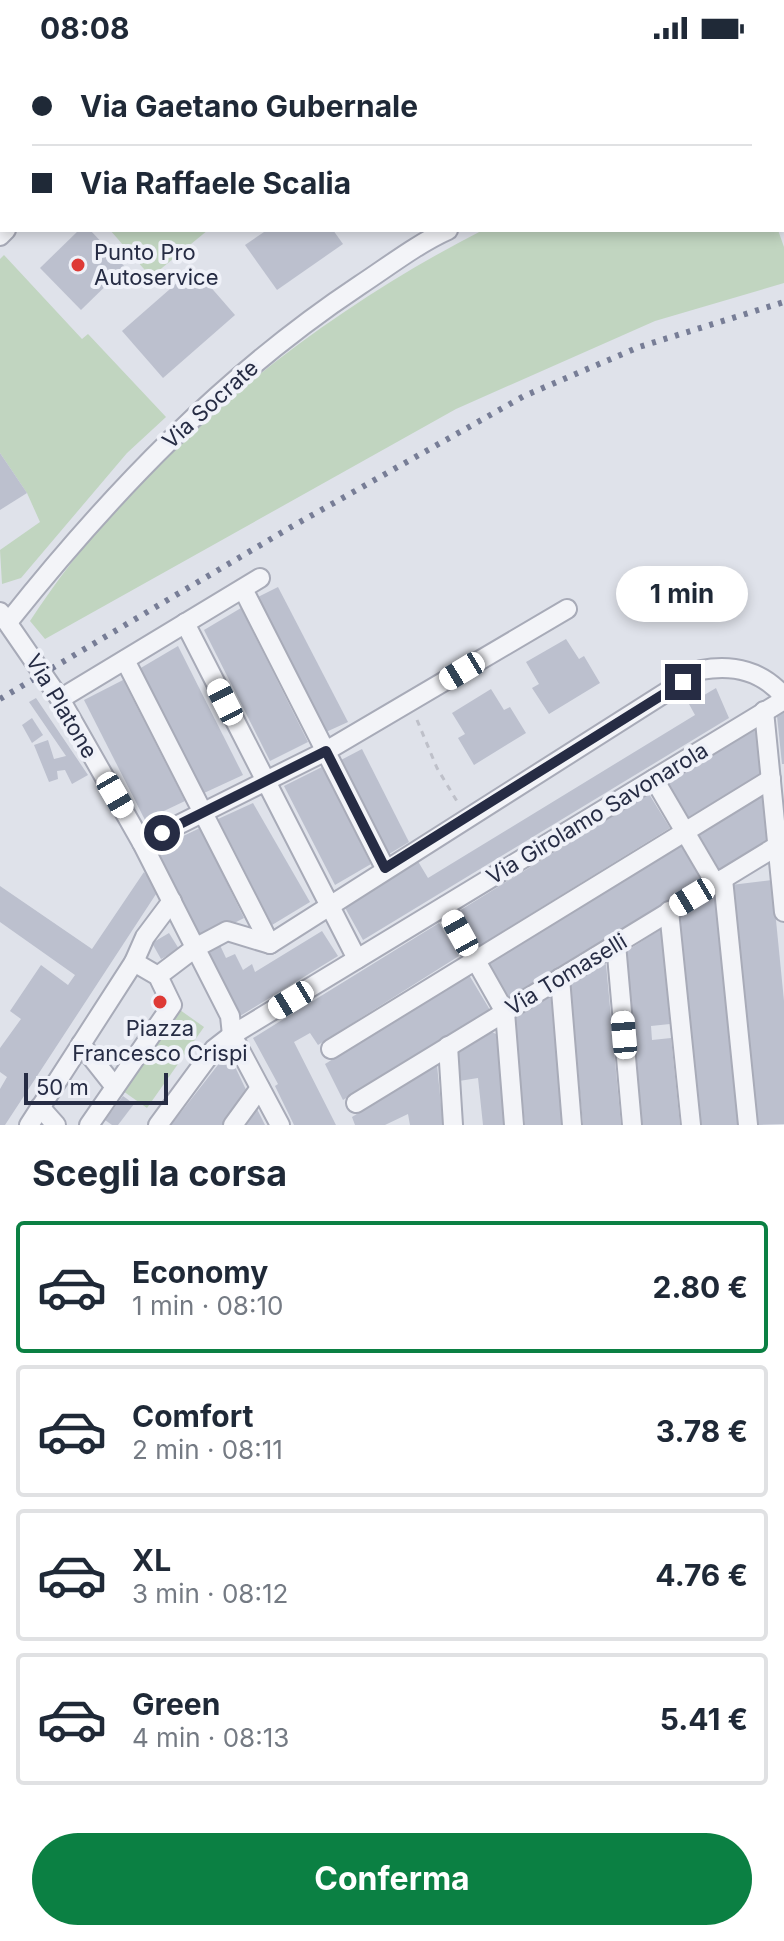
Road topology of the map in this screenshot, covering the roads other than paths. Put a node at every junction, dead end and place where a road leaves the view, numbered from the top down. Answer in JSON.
{"nodes":[{"id":1,"x":445,"y":232,"type":"edge"},
{"id":2,"x":260,"y":578,"type":"dead end"},
{"id":3,"x":243,"y":589,"type":"junction"},
{"id":4,"x":567,"y":609,"type":"dead end"},
{"id":5,"x":4,"y":617,"type":"edge"},
{"id":6,"x":185,"y":623,"type":"junction"},
{"id":7,"x":125,"y":660,"type":"junction"},
{"id":8,"x":784,"y":698,"type":"edge"},
{"id":9,"x":60,"y":699,"type":"junction"},
{"id":10,"x":764,"y":711,"type":"junction"},
{"id":11,"x":326,"y":751,"type":"junction"},
{"id":12,"x":654,"y":779,"type":"junction"},
{"id":13,"x":771,"y":779,"type":"junction"},
{"id":14,"x":265,"y":780,"type":"junction"},
{"id":15,"x":202,"y":812,"type":"junction"},
{"id":16,"x":684,"y":831,"type":"junction"},
{"id":17,"x":142,"y":843,"type":"junction"},
{"id":18,"x":777,"y":846,"type":"junction"},
{"id":19,"x":385,"y":868,"type":"junction"},
{"id":20,"x":719,"y":881,"type":"junction"},
{"id":21,"x":169,"y":894,"type":"junction"},
{"id":22,"x":330,"y":905,"type":"junction"},
{"id":23,"x":445,"y":906,"type":"junction"},
{"id":24,"x":669,"y":911,"type":"junction"},
{"id":25,"x":784,"y":912,"type":"edge"},
{"id":26,"x":270,"y":944,"type":"junction"},
{"id":27,"x":616,"y":944,"type":"junction"},
{"id":28,"x":199,"y":946,"type":"junction"},
{"id":29,"x":357,"y":959,"type":"junction"},
{"id":30,"x":475,"y":959,"type":"junction"},
{"id":31,"x":134,"y":962,"type":"junction"},
{"id":32,"x":158,"y":976,"type":"junction"},
{"id":33,"x":560,"y":978,"type":"junction"},
{"id":34,"x":505,"y":1012,"type":"junction"},
{"id":35,"x":239,"y":1036,"type":"junction"},
{"id":36,"x":81,"y":1044,"type":"junction"},
{"id":37,"x":448,"y":1046,"type":"junction"},
{"id":38,"x":331,"y":1049,"type":"dead end"},
{"id":39,"x":115,"y":1087,"type":"junction"},
{"id":40,"x":260,"y":1088,"type":"junction"},
{"id":41,"x":356,"y":1103,"type":"dead end"},
{"id":42,"x":40,"y":1107,"type":"junction"},
{"id":43,"x":29,"y":1125,"type":"edge"},
{"id":44,"x":56,"y":1125,"type":"edge"},
{"id":45,"x":89,"y":1125,"type":"edge"},
{"id":46,"x":158,"y":1125,"type":"edge"},
{"id":47,"x":233,"y":1125,"type":"edge"},
{"id":48,"x":280,"y":1125,"type":"edge"},
{"id":49,"x":453,"y":1125,"type":"edge"},
{"id":50,"x":514,"y":1125,"type":"edge"},
{"id":51,"x":572,"y":1125,"type":"edge"},
{"id":52,"x":632,"y":1125,"type":"edge"},
{"id":53,"x":691,"y":1125,"type":"edge"},
{"id":54,"x":748,"y":1125,"type":"edge"}],
"edges":[{"from":1,"to":5,"type":"street","name":"Via Socrate"},
{"from":2,"to":3,"type":"street"},
{"from":3,"to":6,"type":"street"},
{"from":3,"to":11,"type":"street"},
{"from":4,"to":11,"type":"street"},
{"from":5,"to":9,"type":"street","name":"Via Platone"},
{"from":6,"to":7,"type":"street"},
{"from":6,"to":14,"type":"street"},
{"from":7,"to":9,"type":"street"},
{"from":7,"to":15,"type":"street"},
{"from":8,"to":10,"type":"street","name":"Via Girolamo Savonarola"},
{"from":8,"to":19,"type":"street"},
{"from":9,"to":17,"type":"street","name":"Via Platone"},
{"from":10,"to":12,"type":"street","name":"Via Girolamo Savonarola"},
{"from":10,"to":13,"type":"street"},
{"from":11,"to":14,"type":"street"},
{"from":11,"to":19,"type":"street"},
{"from":12,"to":16,"type":"street"},
{"from":12,"to":23,"type":"street","name":"Via Girolamo Savonarola"},
{"from":13,"to":16,"type":"street"},
{"from":13,"to":18,"type":"street"},
{"from":14,"to":15,"type":"street"},
{"from":14,"to":22,"type":"street"},
{"from":15,"to":17,"type":"street"},
{"from":15,"to":26,"type":"street"},
{"from":16,"to":20,"type":"street"},
{"from":16,"to":30,"type":"street"},
{"from":17,"to":21,"type":"street","name":"Via Platone"},
{"from":18,"to":20,"type":"street","name":"Via Tomaselli"},
{"from":18,"to":25,"type":"street"},
{"from":19,"to":22,"type":"street"},
{"from":20,"to":24,"type":"street","name":"Via Tomaselli"},
{"from":20,"to":54,"type":"street"},
{"from":21,"to":28,"type":"street","name":"Via Platone"},
{"from":21,"to":31,"type":"street"},
{"from":22,"to":26,"type":"street"},
{"from":22,"to":29,"type":"street"},
{"from":23,"to":29,"type":"street","name":"Via Girolamo Savonarola"},
{"from":23,"to":30,"type":"street"},
{"from":24,"to":27,"type":"street","name":"Via Tomaselli"},
{"from":24,"to":53,"type":"street"},
{"from":26,"to":28,"type":"street"},
{"from":27,"to":33,"type":"street","name":"Via Tomaselli"},
{"from":27,"to":52,"type":"street"},
{"from":28,"to":32,"type":"street"},
{"from":28,"to":35,"type":"street","name":"Via Platone"},
{"from":29,"to":35,"type":"street","name":"Via Girolamo Savonarola"},
{"from":30,"to":34,"type":"street"},
{"from":30,"to":38,"type":"street"},
{"from":31,"to":32,"type":"street"},
{"from":31,"to":36,"type":"street"},
{"from":32,"to":39,"type":"street"},
{"from":33,"to":34,"type":"street","name":"Via Tomaselli"},
{"from":33,"to":51,"type":"street"},
{"from":34,"to":37,"type":"street","name":"Via Tomaselli"},
{"from":34,"to":50,"type":"street"},
{"from":35,"to":40,"type":"street","name":"Via Platone"},
{"from":35,"to":46,"type":"street","name":"Via Girolamo Savonarola"},
{"from":36,"to":39,"type":"street"},
{"from":36,"to":42,"type":"street"},
{"from":37,"to":41,"type":"street","name":"Via Tomaselli"},
{"from":37,"to":49,"type":"street"},
{"from":39,"to":45,"type":"street"},
{"from":40,"to":47,"type":"street"},
{"from":40,"to":48,"type":"street","name":"Via Platone"},
{"from":42,"to":43,"type":"street"},
{"from":42,"to":44,"type":"street"}]}
